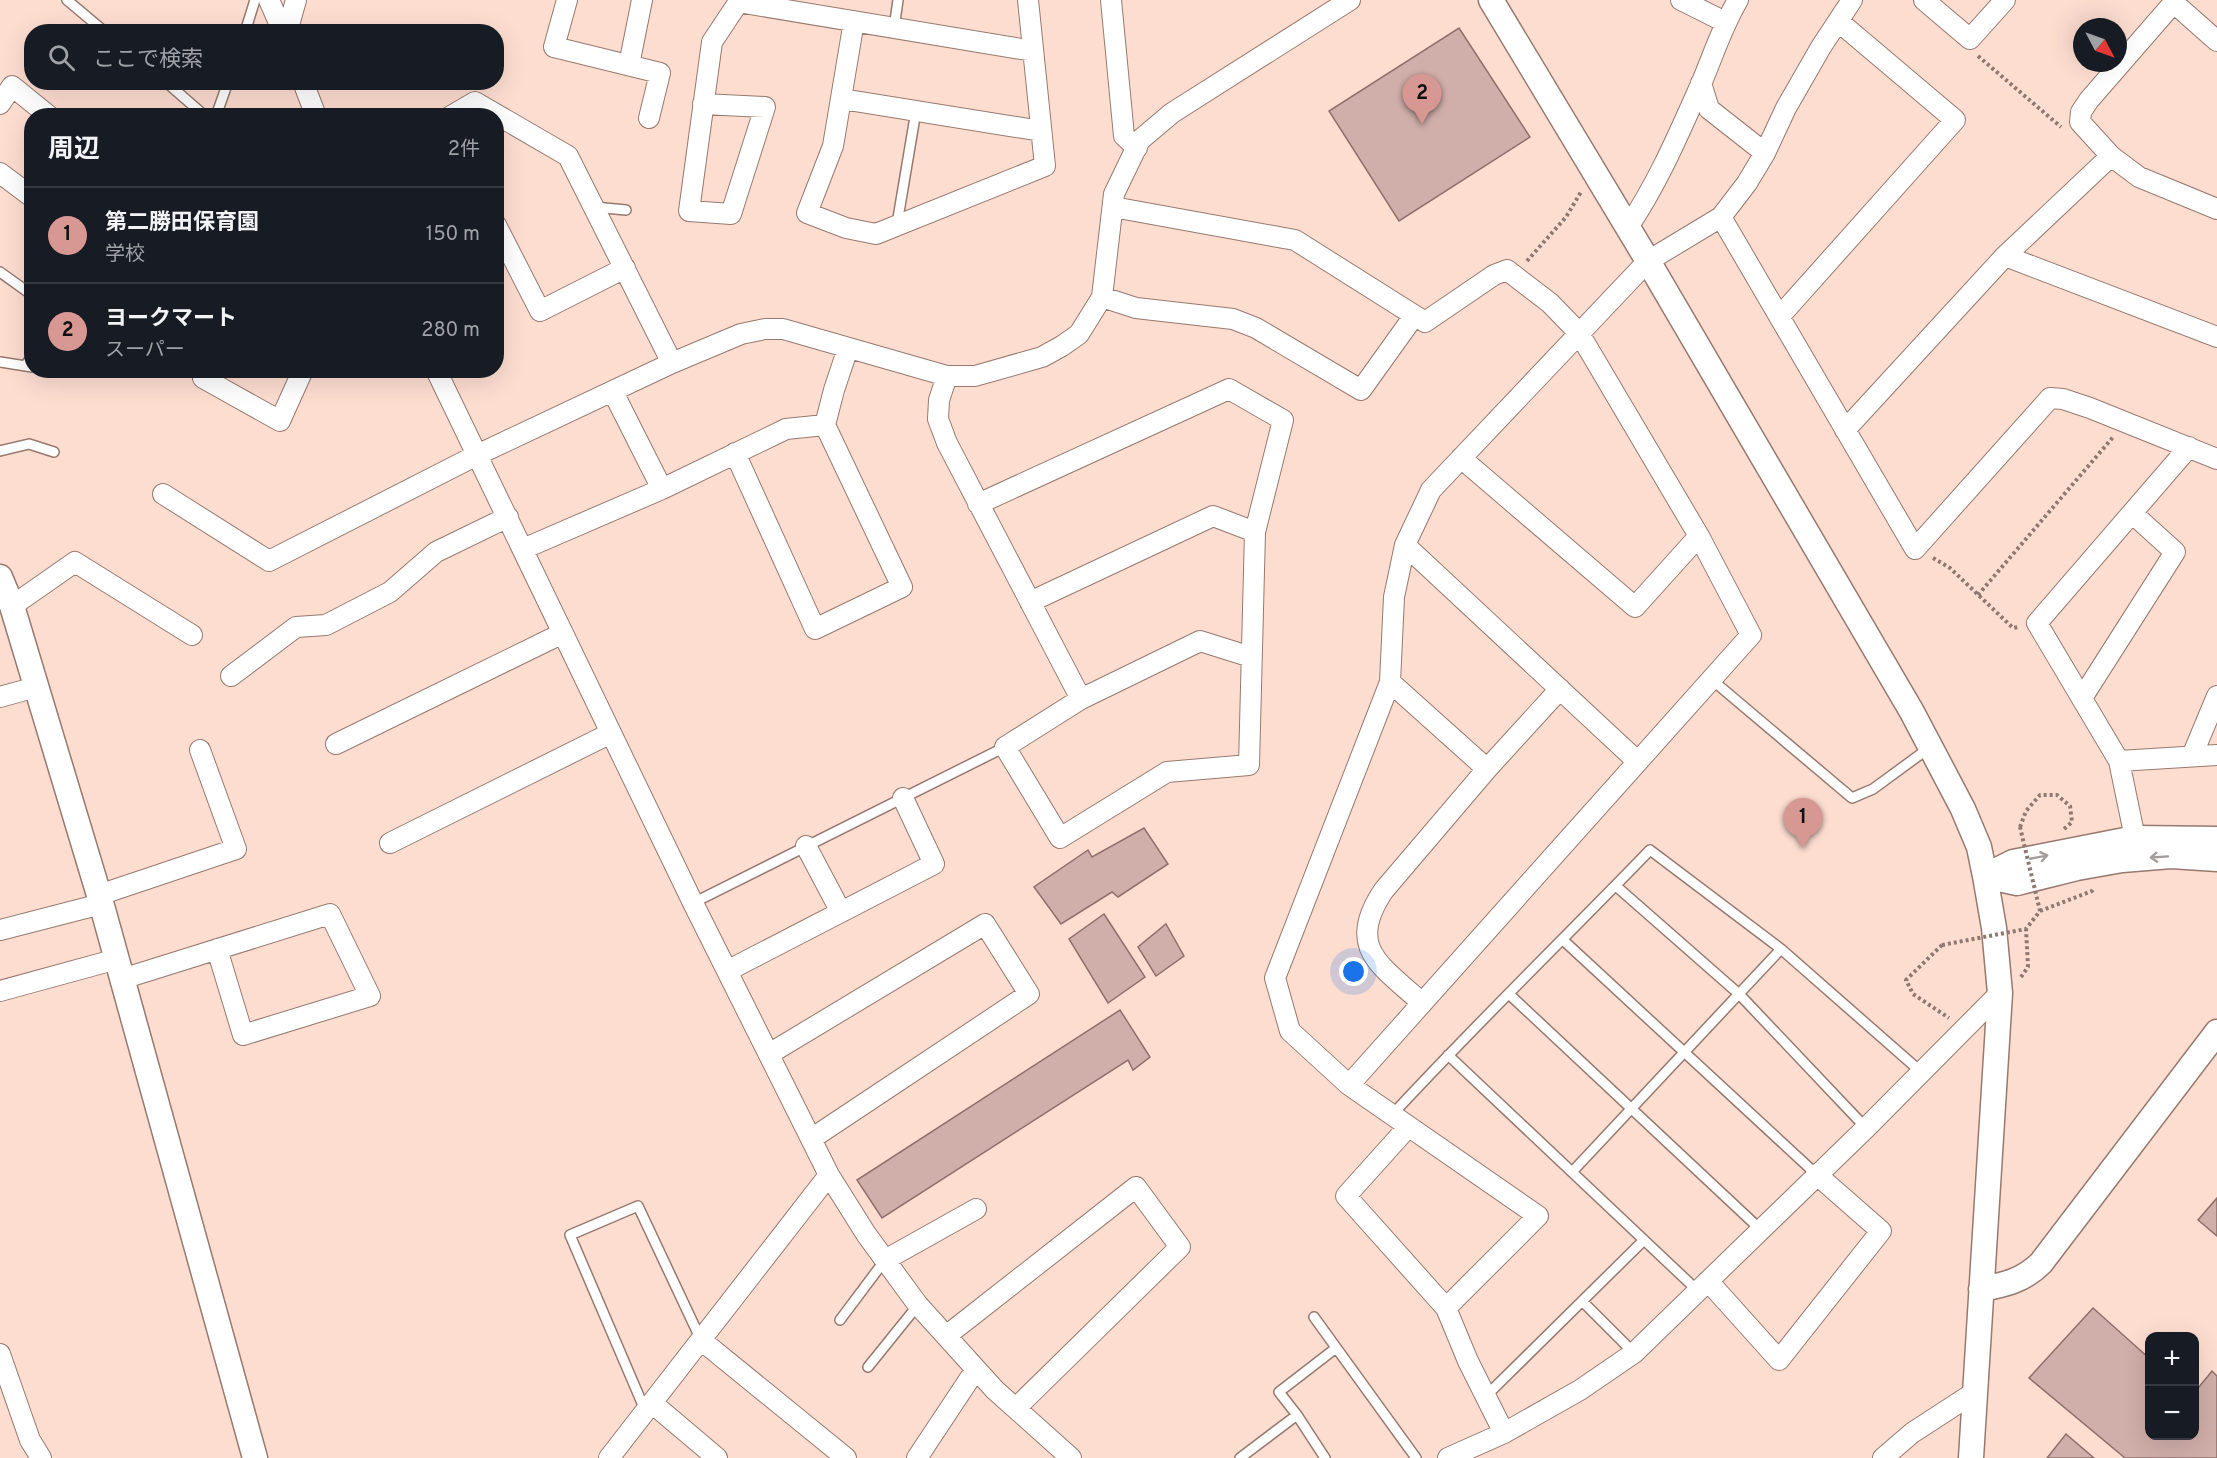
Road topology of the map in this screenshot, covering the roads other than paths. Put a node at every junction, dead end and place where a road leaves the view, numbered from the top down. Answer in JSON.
{"nodes":[{"id":1,"x":67,"y":0,"type":"edge"},
{"id":2,"x":255,"y":0,"type":"edge"},
{"id":3,"x":269,"y":0,"type":"edge"},
{"id":4,"x":296,"y":0,"type":"edge"},
{"id":5,"x":567,"y":0,"type":"edge"},
{"id":6,"x":642,"y":0,"type":"edge"},
{"id":7,"x":898,"y":0,"type":"edge"},
{"id":8,"x":1028,"y":0,"type":"edge"},
{"id":9,"x":1111,"y":0,"type":"edge"},
{"id":10,"x":1350,"y":0,"type":"edge"},
{"id":11,"x":1491,"y":0,"type":"edge"},
{"id":12,"x":1681,"y":0,"type":"edge"},
{"id":13,"x":1738,"y":0,"type":"edge"},
{"id":14,"x":1852,"y":0,"type":"edge"},
{"id":15,"x":1924,"y":0,"type":"edge"},
{"id":16,"x":2005,"y":0,"type":"edge"},
{"id":17,"x":739,"y":1,"type":"edge"},
{"id":18,"x":2175,"y":1,"type":"edge"},
{"id":19,"x":854,"y":21,"type":"junction"},
{"id":20,"x":1838,"y":21,"type":"junction"},
{"id":21,"x":1725,"y":22,"type":"junction"},
{"id":22,"x":96,"y":24,"type":"edge"},
{"id":23,"x":247,"y":24,"type":"edge"},
{"id":24,"x":281,"y":24,"type":"edge"},
{"id":25,"x":288,"y":24,"type":"edge"},
{"id":26,"x":894,"y":28,"type":"junction"},
{"id":27,"x":2217,"y":41,"type":"edge"},
{"id":28,"x":1033,"y":51,"type":"junction"},
{"id":29,"x":629,"y":65,"type":"junction"},
{"id":30,"x":1701,"y":82,"type":"junction"},
{"id":31,"x":174,"y":90,"type":"edge"},
{"id":32,"x":225,"y":90,"type":"edge"},
{"id":33,"x":842,"y":99,"type":"junction"},
{"id":34,"x":0,"y":104,"type":"edge"},
{"id":35,"x":703,"y":104,"type":"junction"},
{"id":36,"x":39,"y":108,"type":"edge"},
{"id":37,"x":196,"y":108,"type":"edge"},
{"id":38,"x":219,"y":108,"type":"edge"},
{"id":39,"x":465,"y":108,"type":"edge"},
{"id":40,"x":485,"y":108,"type":"edge"},
{"id":41,"x":916,"y":111,"type":"junction"},
{"id":42,"x":649,"y":118,"type":"dead end"},
{"id":43,"x":504,"y":119,"type":"edge"},
{"id":44,"x":1041,"y":131,"type":"junction"},
{"id":45,"x":1137,"y":148,"type":"junction"},
{"id":46,"x":1765,"y":153,"type":"junction"},
{"id":47,"x":2111,"y":156,"type":"junction"},
{"id":48,"x":0,"y":173,"type":"edge"},
{"id":49,"x":24,"y":191,"type":"edge"},
{"id":50,"x":594,"y":207,"type":"junction"},
{"id":51,"x":1113,"y":207,"type":"junction"},
{"id":52,"x":2217,"y":209,"type":"edge"},
{"id":53,"x":626,"y":210,"type":"dead end"},
{"id":54,"x":1721,"y":217,"type":"junction"},
{"id":55,"x":897,"y":225,"type":"junction"},
{"id":56,"x":1628,"y":227,"type":"junction"},
{"id":57,"x":504,"y":241,"type":"edge"},
{"id":58,"x":2005,"y":256,"type":"junction"},
{"id":59,"x":1648,"y":261,"type":"junction"},
{"id":60,"x":625,"y":268,"type":"junction"},
{"id":61,"x":0,"y":272,"type":"edge"},
{"id":62,"x":24,"y":290,"type":"edge"},
{"id":63,"x":1102,"y":297,"type":"junction"},
{"id":64,"x":1414,"y":316,"type":"junction"},
{"id":65,"x":1780,"y":316,"type":"junction"},
{"id":66,"x":1579,"y":333,"type":"junction"},
{"id":67,"x":2217,"y":337,"type":"edge"},
{"id":68,"x":848,"y":348,"type":"junction"},
{"id":69,"x":0,"y":362,"type":"edge"},
{"id":70,"x":672,"y":363,"type":"junction"},
{"id":71,"x":24,"y":365,"type":"edge"},
{"id":72,"x":947,"y":376,"type":"junction"},
{"id":73,"x":203,"y":378,"type":"edge"},
{"id":74,"x":299,"y":378,"type":"edge"},
{"id":75,"x":440,"y":378,"type":"edge"},
{"id":76,"x":613,"y":392,"type":"junction"},
{"id":77,"x":825,"y":425,"type":"junction"},
{"id":78,"x":1845,"y":430,"type":"junction"},
{"id":79,"x":2189,"y":447,"type":"junction"},
{"id":80,"x":0,"y":451,"type":"edge"},
{"id":81,"x":54,"y":452,"type":"dead end"},
{"id":82,"x":735,"y":453,"type":"junction"},
{"id":83,"x":477,"y":454,"type":"junction"},
{"id":84,"x":1461,"y":458,"type":"junction"},
{"id":85,"x":2217,"y":459,"type":"edge"},
{"id":86,"x":662,"y":489,"type":"junction"},
{"id":87,"x":163,"y":494,"type":"dead end"},
{"id":88,"x":978,"y":504,"type":"junction"},
{"id":89,"x":2132,"y":513,"type":"junction"},
{"id":90,"x":508,"y":517,"type":"junction"},
{"id":91,"x":1255,"y":532,"type":"junction"},
{"id":92,"x":1699,"y":536,"type":"junction"},
{"id":93,"x":1405,"y":544,"type":"junction"},
{"id":94,"x":523,"y":549,"type":"junction"},
{"id":95,"x":0,"y":577,"type":"edge"},
{"id":96,"x":1030,"y":603,"type":"junction"},
{"id":97,"x":12,"y":606,"type":"junction"},
{"id":98,"x":563,"y":633,"type":"junction"},
{"id":99,"x":192,"y":635,"type":"dead end"},
{"id":100,"x":1251,"y":657,"type":"junction"},
{"id":101,"x":231,"y":676,"type":"dead end"},
{"id":102,"x":1711,"y":679,"type":"junction"},
{"id":103,"x":1390,"y":682,"type":"junction"},
{"id":104,"x":36,"y":687,"type":"junction"},
{"id":105,"x":1560,"y":689,"type":"junction"},
{"id":106,"x":2217,"y":696,"type":"edge"},
{"id":107,"x":0,"y":697,"type":"edge"},
{"id":108,"x":2082,"y":698,"type":"junction"},
{"id":109,"x":1081,"y":699,"type":"junction"},
{"id":110,"x":611,"y":733,"type":"junction"},
{"id":111,"x":336,"y":744,"type":"dead end"},
{"id":112,"x":1005,"y":747,"type":"junction"},
{"id":113,"x":1929,"y":748,"type":"junction"},
{"id":114,"x":200,"y":750,"type":"dead end"},
{"id":115,"x":2217,"y":755,"type":"edge"},
{"id":116,"x":2193,"y":756,"type":"junction"},
{"id":117,"x":1637,"y":761,"type":"junction"},
{"id":118,"x":2119,"y":761,"type":"junction"},
{"id":119,"x":1487,"y":769,"type":"junction"},
{"id":120,"x":903,"y":798,"type":"junction"},
{"id":121,"x":2135,"y":838,"type":"junction"},
{"id":122,"x":2217,"y":839,"type":"edge"},
{"id":123,"x":390,"y":843,"type":"dead end"},
{"id":124,"x":806,"y":846,"type":"junction"},
{"id":125,"x":2217,"y":860,"type":"edge"},
{"id":126,"x":1985,"y":876,"type":"junction"},
{"id":127,"x":1616,"y":886,"type":"junction"},
{"id":128,"x":100,"y":899,"type":"junction"},
{"id":129,"x":693,"y":903,"type":"junction"},
{"id":130,"x":841,"y":912,"type":"junction"},
{"id":131,"x":0,"y":930,"type":"edge"},
{"id":132,"x":1563,"y":940,"type":"junction"},
{"id":133,"x":217,"y":949,"type":"junction"},
{"id":134,"x":1781,"y":949,"type":"junction"},
{"id":135,"x":119,"y":969,"type":"junction"},
{"id":136,"x":727,"y":971,"type":"junction"},
{"id":137,"x":2009,"y":987,"type":"junction"},
{"id":138,"x":0,"y":991,"type":"edge"},
{"id":139,"x":1739,"y":994,"type":"junction"},
{"id":140,"x":1510,"y":995,"type":"junction"},
{"id":141,"x":1421,"y":1002,"type":"junction"},
{"id":142,"x":2217,"y":1032,"type":"edge"},
{"id":143,"x":1683,"y":1053,"type":"junction"},
{"id":144,"x":769,"y":1054,"type":"junction"},
{"id":145,"x":1448,"y":1055,"type":"junction"},
{"id":146,"x":1920,"y":1071,"type":"junction"},
{"id":147,"x":1349,"y":1085,"type":"junction"},
{"id":148,"x":1631,"y":1109,"type":"junction"},
{"id":149,"x":1391,"y":1116,"type":"junction"},
{"id":150,"x":1408,"y":1127,"type":"junction"},
{"id":151,"x":1866,"y":1128,"type":"junction"},
{"id":152,"x":811,"y":1139,"type":"junction"},
{"id":153,"x":1572,"y":1172,"type":"junction"},
{"id":154,"x":1816,"y":1174,"type":"junction"},
{"id":155,"x":829,"y":1175,"type":"junction"},
{"id":156,"x":976,"y":1209,"type":"dead end"},
{"id":157,"x":1761,"y":1230,"type":"junction"},
{"id":158,"x":1644,"y":1240,"type":"junction"},
{"id":159,"x":885,"y":1260,"type":"junction"},
{"id":160,"x":1703,"y":1286,"type":"junction"},
{"id":161,"x":1981,"y":1289,"type":"junction"},
{"id":162,"x":1582,"y":1301,"type":"junction"},
{"id":163,"x":918,"y":1305,"type":"junction"},
{"id":164,"x":1446,"y":1308,"type":"junction"},
{"id":165,"x":1314,"y":1317,"type":"dead end"},
{"id":166,"x":840,"y":1320,"type":"dead end"},
{"id":167,"x":946,"y":1336,"type":"junction"},
{"id":168,"x":701,"y":1340,"type":"junction"},
{"id":169,"x":1336,"y":1348,"type":"junction"},
{"id":170,"x":1634,"y":1353,"type":"junction"},
{"id":171,"x":0,"y":1354,"type":"edge"},
{"id":172,"x":868,"y":1367,"type":"dead end"},
{"id":173,"x":976,"y":1369,"type":"junction"},
{"id":174,"x":1975,"y":1392,"type":"junction"},
{"id":175,"x":1486,"y":1396,"type":"junction"},
{"id":176,"x":649,"y":1407,"type":"junction"},
{"id":177,"x":1016,"y":1408,"type":"junction"},
{"id":178,"x":1297,"y":1415,"type":"junction"},
{"id":179,"x":1504,"y":1432,"type":"junction"},
{"id":180,"x":252,"y":1455,"type":"edge"},
{"id":181,"x":923,"y":1456,"type":"edge"},
{"id":182,"x":41,"y":1458,"type":"edge"},
{"id":183,"x":609,"y":1458,"type":"edge"},
{"id":184,"x":717,"y":1458,"type":"edge"},
{"id":185,"x":846,"y":1458,"type":"edge"},
{"id":186,"x":1071,"y":1458,"type":"edge"},
{"id":187,"x":1240,"y":1458,"type":"edge"},
{"id":188,"x":1325,"y":1458,"type":"edge"},
{"id":189,"x":1416,"y":1458,"type":"edge"},
{"id":190,"x":1448,"y":1458,"type":"edge"},
{"id":191,"x":1883,"y":1458,"type":"edge"},
{"id":192,"x":1971,"y":1458,"type":"edge"}],
"edges":[{"from":1,"to":22,"type":"lane"},
{"from":2,"to":23,"type":"lane"},
{"from":3,"to":24,"type":"street"},
{"from":4,"to":25,"type":"street"},
{"from":5,"to":29,"type":"street"},
{"from":6,"to":29,"type":"street"},
{"from":7,"to":26,"type":"lane"},
{"from":8,"to":28,"type":"street"},
{"from":9,"to":45,"type":"street"},
{"from":10,"to":45,"type":"street"},
{"from":11,"to":56,"type":"street"},
{"from":12,"to":21,"type":"street"},
{"from":13,"to":21,"type":"street"},
{"from":14,"to":20,"type":"street"},
{"from":15,"to":16,"type":"street"},
{"from":17,"to":19,"type":"street"},
{"from":17,"to":35,"type":"street"},
{"from":18,"to":27,"type":"street"},
{"from":18,"to":47,"type":"street"},
{"from":19,"to":26,"type":"street"},
{"from":19,"to":33,"type":"street"},
{"from":20,"to":46,"type":"street"},
{"from":20,"to":65,"type":"street"},
{"from":21,"to":30,"type":"street"},
{"from":26,"to":28,"type":"street"},
{"from":28,"to":44,"type":"street"},
{"from":29,"to":42,"type":"street"},
{"from":30,"to":46,"type":"street"},
{"from":30,"to":56,"type":"street"},
{"from":31,"to":37,"type":"lane"},
{"from":32,"to":38,"type":"lane"},
{"from":33,"to":41,"type":"street"},
{"from":33,"to":55,"type":"street"},
{"from":34,"to":36,"type":"street"},
{"from":35,"to":35,"type":"street"},
{"from":39,"to":40,"type":"street"},
{"from":41,"to":44,"type":"street"},
{"from":41,"to":55,"type":"lane"},
{"from":43,"to":50,"type":"street"},
{"from":44,"to":55,"type":"street"},
{"from":45,"to":51,"type":"street"},
{"from":46,"to":54,"type":"street"},
{"from":47,"to":52,"type":"street"},
{"from":47,"to":58,"type":"street"},
{"from":48,"to":49,"type":"street"},
{"from":50,"to":53,"type":"lane"},
{"from":50,"to":60,"type":"street"},
{"from":51,"to":63,"type":"street"},
{"from":51,"to":64,"type":"street"},
{"from":54,"to":59,"type":"street"},
{"from":54,"to":65,"type":"street"},
{"from":56,"to":59,"type":"street"},
{"from":57,"to":60,"type":"street"},
{"from":58,"to":67,"type":"street"},
{"from":58,"to":78,"type":"street"},
{"from":59,"to":66,"type":"street"},
{"from":59,"to":113,"type":"street"},
{"from":60,"to":70,"type":"street"},
{"from":61,"to":62,"type":"lane"},
{"from":63,"to":64,"type":"street"},
{"from":63,"to":72,"type":"street"},
{"from":64,"to":66,"type":"street"},
{"from":65,"to":78,"type":"street"},
{"from":66,"to":84,"type":"street"},
{"from":66,"to":92,"type":"street"},
{"from":68,"to":70,"type":"street"},
{"from":68,"to":72,"type":"street"},
{"from":68,"to":77,"type":"street"},
{"from":69,"to":71,"type":"lane"},
{"from":70,"to":76,"type":"street"},
{"from":72,"to":88,"type":"street"},
{"from":73,"to":74,"type":"street"},
{"from":75,"to":83,"type":"street"},
{"from":76,"to":83,"type":"street"},
{"from":76,"to":86,"type":"street"},
{"from":77,"to":82,"type":"street"},
{"from":77,"to":82,"type":"street"},
{"from":78,"to":79,"type":"street"},
{"from":79,"to":85,"type":"street"},
{"from":79,"to":89,"type":"street"},
{"from":80,"to":81,"type":"lane"},
{"from":82,"to":86,"type":"street"},
{"from":83,"to":87,"type":"street"},
{"from":83,"to":90,"type":"street"},
{"from":84,"to":92,"type":"street"},
{"from":84,"to":93,"type":"street"},
{"from":86,"to":94,"type":"street"},
{"from":88,"to":91,"type":"street"},
{"from":88,"to":96,"type":"street"},
{"from":89,"to":108,"type":"street"},
{"from":89,"to":108,"type":"street"},
{"from":90,"to":94,"type":"street"},
{"from":90,"to":101,"type":"street"},
{"from":91,"to":96,"type":"street"},
{"from":91,"to":100,"type":"street"},
{"from":92,"to":102,"type":"street"},
{"from":93,"to":103,"type":"street"},
{"from":93,"to":105,"type":"street"},
{"from":94,"to":98,"type":"street"},
{"from":95,"to":97,"type":"street"},
{"from":96,"to":109,"type":"street"},
{"from":97,"to":99,"type":"street"},
{"from":97,"to":104,"type":"street"},
{"from":98,"to":110,"type":"street"},
{"from":98,"to":111,"type":"street"},
{"from":100,"to":109,"type":"street"},
{"from":100,"to":112,"type":"street"},
{"from":102,"to":113,"type":"lane"},
{"from":102,"to":117,"type":"street"},
{"from":103,"to":119,"type":"street"},
{"from":103,"to":147,"type":"street"},
{"from":104,"to":107,"type":"street"},
{"from":104,"to":128,"type":"street"},
{"from":105,"to":117,"type":"street"},
{"from":105,"to":119,"type":"street"},
{"from":106,"to":116,"type":"street"},
{"from":108,"to":118,"type":"street"},
{"from":109,"to":112,"type":"street"},
{"from":110,"to":123,"type":"street"},
{"from":110,"to":129,"type":"street"},
{"from":112,"to":120,"type":"lane"},
{"from":113,"to":126,"type":"street"},
{"from":114,"to":128,"type":"street"},
{"from":115,"to":116,"type":"street"},
{"from":116,"to":118,"type":"street"},
{"from":117,"to":141,"type":"street"},
{"from":118,"to":121,"type":"street"},
{"from":119,"to":141,"type":"street"},
{"from":120,"to":124,"type":"lane"},
{"from":120,"to":130,"type":"street"},
{"from":121,"to":122,"type":"street"},
{"from":126,"to":121,"type":"street","one_way":true},
{"from":124,"to":129,"type":"lane"},
{"from":124,"to":130,"type":"street"},
{"from":125,"to":126,"type":"street","one_way":true},
{"from":126,"to":137,"type":"street"},
{"from":127,"to":132,"type":"lane"},
{"from":127,"to":134,"type":"lane"},
{"from":127,"to":139,"type":"lane"},
{"from":128,"to":131,"type":"street"},
{"from":128,"to":135,"type":"street"},
{"from":129,"to":136,"type":"street"},
{"from":130,"to":136,"type":"street"},
{"from":132,"to":140,"type":"lane"},
{"from":132,"to":143,"type":"lane"},
{"from":133,"to":133,"type":"street"},
{"from":133,"to":135,"type":"street"},
{"from":134,"to":139,"type":"lane"},
{"from":134,"to":146,"type":"lane"},
{"from":135,"to":138,"type":"street"},
{"from":135,"to":180,"type":"street"},
{"from":136,"to":144,"type":"street"},
{"from":137,"to":146,"type":"street"},
{"from":137,"to":161,"type":"street"},
{"from":139,"to":143,"type":"lane"},
{"from":139,"to":151,"type":"lane"},
{"from":140,"to":145,"type":"lane"},
{"from":140,"to":148,"type":"lane"},
{"from":141,"to":147,"type":"street"},
{"from":142,"to":161,"type":"street"},
{"from":143,"to":148,"type":"lane"},
{"from":143,"to":154,"type":"lane"},
{"from":144,"to":152,"type":"street"},
{"from":144,"to":152,"type":"street"},
{"from":145,"to":149,"type":"lane"},
{"from":145,"to":153,"type":"lane"},
{"from":146,"to":151,"type":"street"},
{"from":147,"to":149,"type":"street"},
{"from":148,"to":153,"type":"lane"},
{"from":148,"to":157,"type":"lane"},
{"from":149,"to":150,"type":"street"},
{"from":150,"to":164,"type":"street"},
{"from":150,"to":164,"type":"street"},
{"from":151,"to":154,"type":"street"},
{"from":152,"to":155,"type":"street"},
{"from":153,"to":158,"type":"lane"},
{"from":154,"to":157,"type":"street"},
{"from":154,"to":160,"type":"street"},
{"from":155,"to":159,"type":"street"},
{"from":155,"to":168,"type":"street"},
{"from":156,"to":159,"type":"street"},
{"from":157,"to":160,"type":"street"},
{"from":158,"to":160,"type":"lane"},
{"from":158,"to":162,"type":"lane"},
{"from":159,"to":163,"type":"street"},
{"from":159,"to":166,"type":"lane"},
{"from":160,"to":170,"type":"street"},
{"from":161,"to":174,"type":"street"},
{"from":162,"to":170,"type":"lane"},
{"from":162,"to":175,"type":"lane"},
{"from":163,"to":167,"type":"street"},
{"from":163,"to":172,"type":"lane"},
{"from":164,"to":175,"type":"street"},
{"from":165,"to":169,"type":"lane"},
{"from":167,"to":173,"type":"street"},
{"from":167,"to":177,"type":"street"},
{"from":168,"to":176,"type":"street"},
{"from":168,"to":176,"type":"lane"},
{"from":168,"to":185,"type":"street"},
{"from":169,"to":178,"type":"lane"},
{"from":169,"to":189,"type":"lane"},
{"from":170,"to":179,"type":"street"},
{"from":171,"to":182,"type":"street"},
{"from":173,"to":177,"type":"street"},
{"from":173,"to":181,"type":"street"},
{"from":174,"to":191,"type":"street"},
{"from":174,"to":192,"type":"street"},
{"from":175,"to":179,"type":"street"},
{"from":176,"to":183,"type":"street"},
{"from":176,"to":184,"type":"street"},
{"from":177,"to":186,"type":"street"},
{"from":178,"to":187,"type":"lane"},
{"from":178,"to":188,"type":"lane"},
{"from":179,"to":190,"type":"street"}]}
